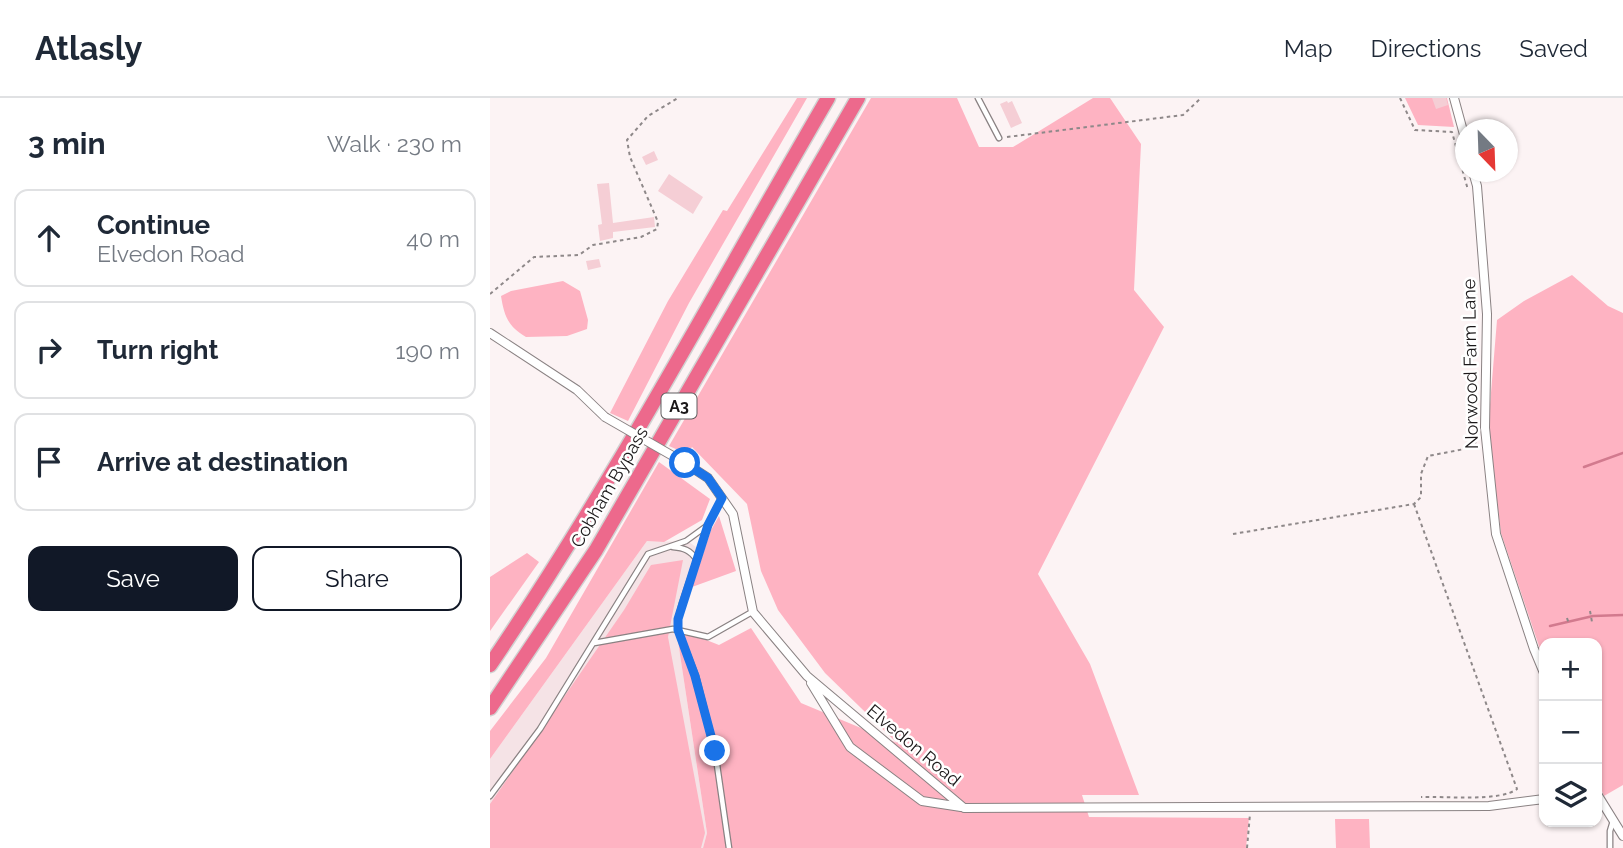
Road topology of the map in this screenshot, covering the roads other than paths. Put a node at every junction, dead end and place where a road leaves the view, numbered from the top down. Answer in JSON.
{"nodes":[{"id":1,"x":828,"y":98,"type":"edge"},
{"id":2,"x":858,"y":98,"type":"edge"},
{"id":3,"x":978,"y":98,"type":"edge"},
{"id":4,"x":1454,"y":98,"type":"edge"},
{"id":5,"x":1459,"y":119,"type":"edge"},
{"id":6,"x":999,"y":138,"type":"road end"},
{"id":7,"x":1476,"y":182,"type":"edge"},
{"id":8,"x":490,"y":333,"type":"edge"},
{"id":9,"x":722,"y":498,"type":"junction"},
{"id":10,"x":708,"y":525,"type":"junction"},
{"id":11,"x":668,"y":547,"type":"junction"},
{"id":12,"x":697,"y":560,"type":"junction"},
{"id":13,"x":753,"y":612,"type":"junction"},
{"id":14,"x":678,"y":630,"type":"junction"},
{"id":15,"x":593,"y":643,"type":"junction"},
{"id":16,"x":1539,"y":661,"type":"edge"},
{"id":17,"x":490,"y":665,"type":"edge"},
{"id":18,"x":807,"y":676,"type":"junction"},
{"id":19,"x":490,"y":708,"type":"edge"},
{"id":20,"x":490,"y":796,"type":"edge"},
{"id":21,"x":1539,"y":800,"type":"edge"},
{"id":22,"x":1602,"y":802,"type":"edge"},
{"id":23,"x":964,"y":808,"type":"junction"},
{"id":24,"x":1613,"y":820,"type":"junction"},
{"id":25,"x":1623,"y":836,"type":"edge"},
{"id":26,"x":729,"y":848,"type":"edge"},
{"id":27,"x":1610,"y":848,"type":"edge"}],
"edges":[{"from":1,"to":17,"type":"highway","name":"Cobham Bypass","number":"A3"},
{"from":2,"to":19,"type":"highway","name":"Cobham Bypass","number":"A3"},
{"from":3,"to":6,"type":"lane"},
{"from":4,"to":5,"type":"street"},
{"from":7,"to":16,"type":"street","name":"Norwood Farm Lane"},
{"from":8,"to":9,"type":"street","name":"Elvedon Road","bridge":true},
{"from":9,"to":10,"type":"lane"},
{"from":9,"to":13,"type":"street","name":"Elvedon Road"},
{"from":10,"to":11,"type":"lane"},
{"from":10,"to":12,"type":"lane"},
{"from":11,"to":12,"type":"lane"},
{"from":11,"to":15,"type":"lane"},
{"from":12,"to":14,"type":"lane"},
{"from":13,"to":14,"type":"lane"},
{"from":13,"to":18,"type":"street","name":"Elvedon Road"},
{"from":14,"to":15,"type":"lane"},
{"from":14,"to":26,"type":"lane"},
{"from":15,"to":20,"type":"lane"},
{"from":18,"to":23,"type":"street","name":"Elvedon Road"},
{"from":18,"to":23,"type":"street"},
{"from":21,"to":23,"type":"street","name":"Elvedon Road"},
{"from":22,"to":24,"type":"street"},
{"from":24,"to":25,"type":"street"},
{"from":24,"to":27,"type":"lane"}]}
